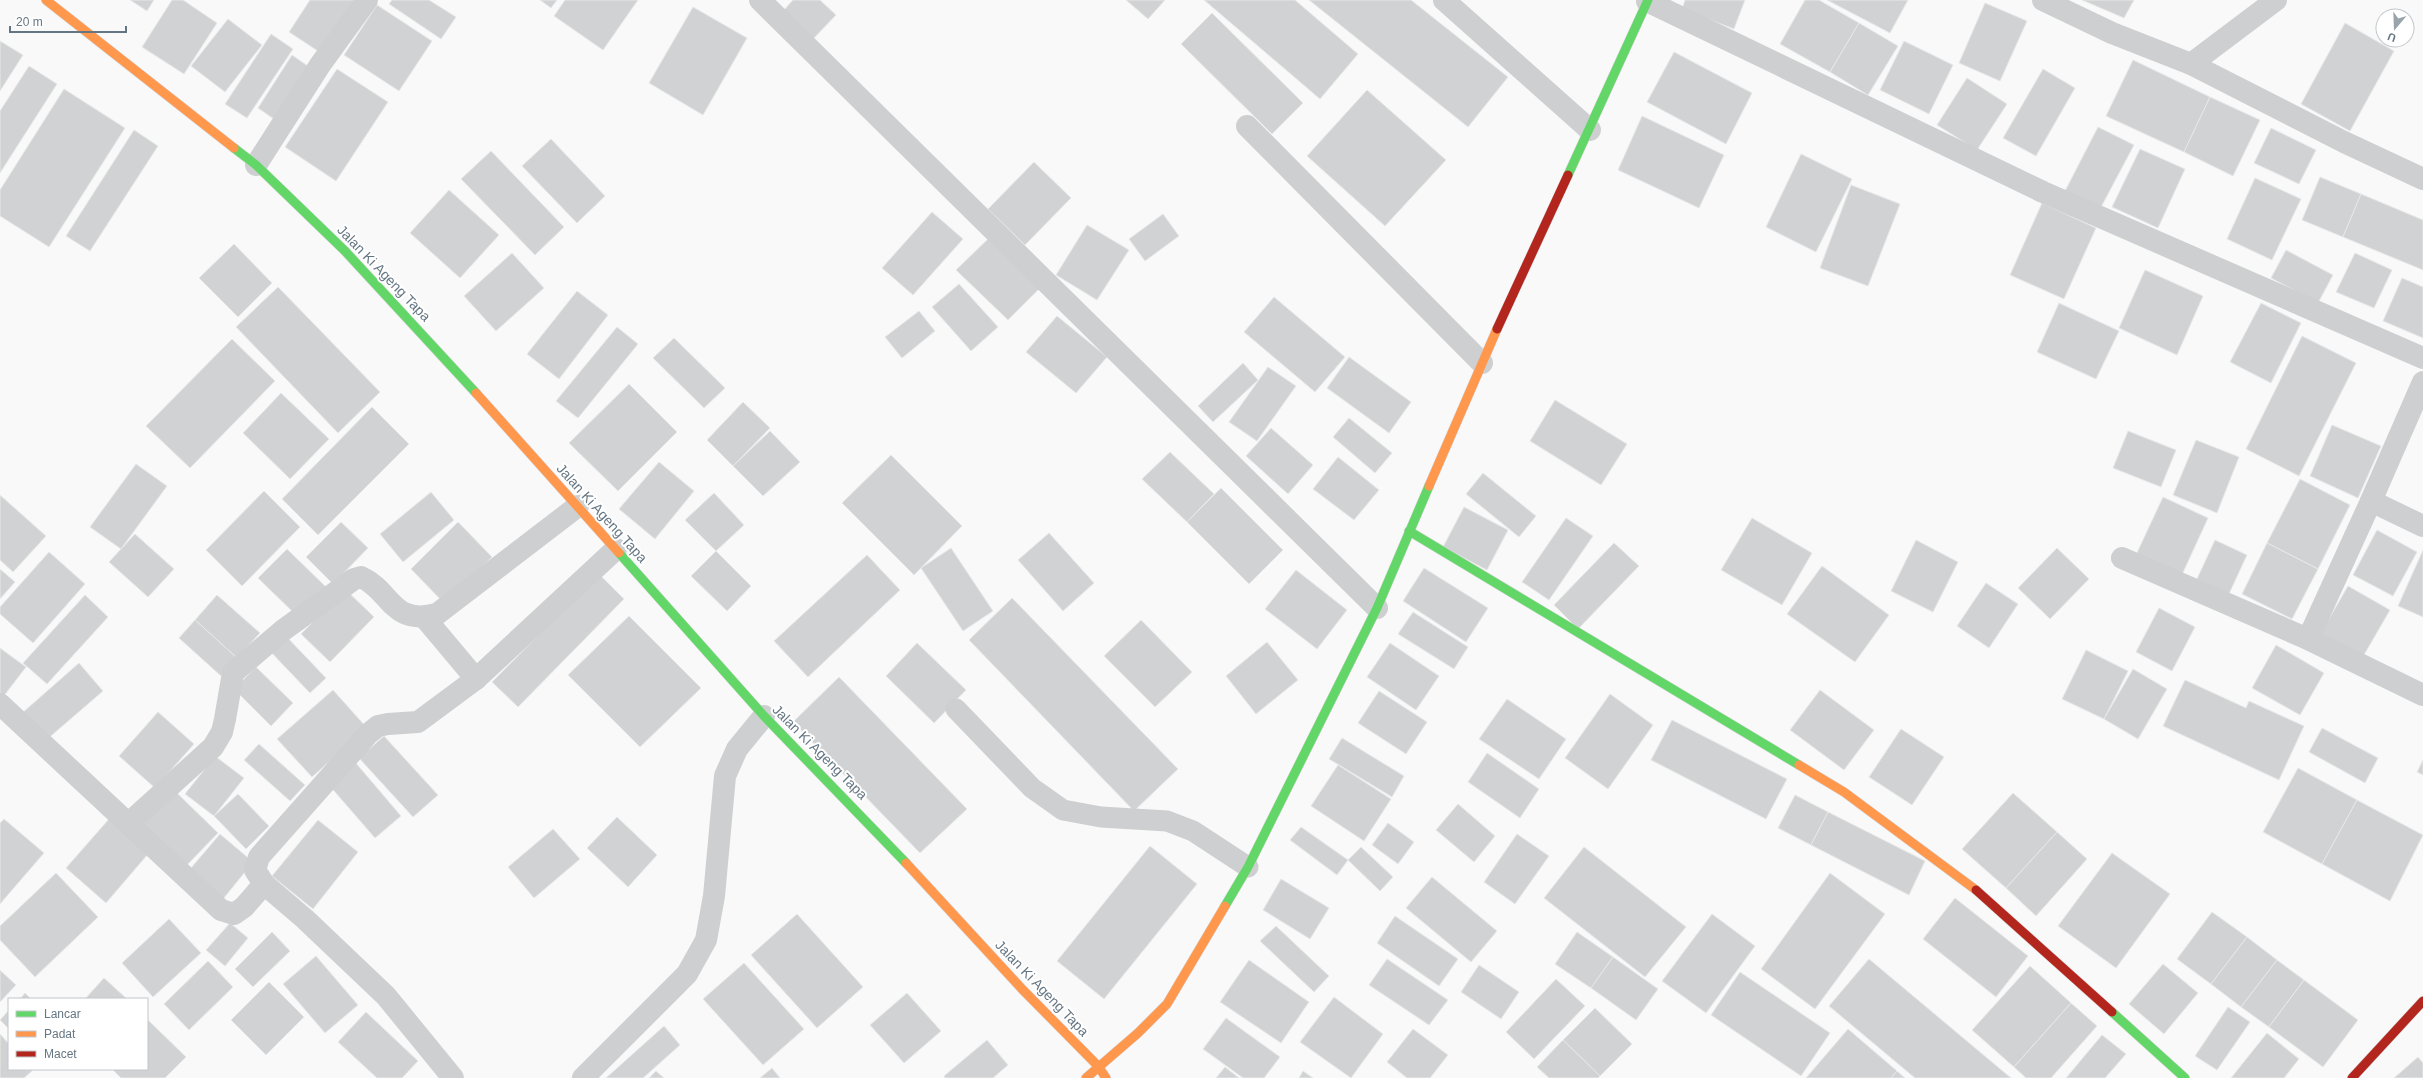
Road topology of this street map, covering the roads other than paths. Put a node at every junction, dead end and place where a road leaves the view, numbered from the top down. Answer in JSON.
{"nodes":[{"id":1,"x":46,"y":0,"type":"edge"},
{"id":2,"x":367,"y":0,"type":"edge"},
{"id":3,"x":760,"y":0,"type":"edge"},
{"id":4,"x":1444,"y":0,"type":"edge"},
{"id":5,"x":1648,"y":0,"type":"edge"},
{"id":6,"x":2043,"y":0,"type":"edge"},
{"id":7,"x":2276,"y":0,"type":"edge"},
{"id":8,"x":2191,"y":64,"type":"junction"},
{"id":9,"x":1247,"y":126,"type":"dead end"},
{"id":10,"x":1590,"y":130,"type":"junction"},
{"id":11,"x":256,"y":165,"type":"junction"},
{"id":12,"x":2423,"y":179,"type":"edge"},
{"id":13,"x":2423,"y":358,"type":"edge"},
{"id":14,"x":1482,"y":363,"type":"junction"},
{"id":15,"x":2423,"y":382,"type":"edge"},
{"id":16,"x":2371,"y":501,"type":"junction"},
{"id":17,"x":578,"y":506,"type":"junction"},
{"id":18,"x":2423,"y":526,"type":"edge"},
{"id":19,"x":1409,"y":531,"type":"junction"},
{"id":20,"x":616,"y":549,"type":"junction"},
{"id":21,"x":2122,"y":558,"type":"dead end"},
{"id":22,"x":1377,"y":608,"type":"junction"},
{"id":23,"x":424,"y":617,"type":"junction"},
{"id":24,"x":2308,"y":639,"type":"junction"},
{"id":25,"x":476,"y":679,"type":"junction"},
{"id":26,"x":2423,"y":695,"type":"edge"},
{"id":27,"x":0,"y":704,"type":"edge"},
{"id":28,"x":956,"y":709,"type":"dead end"},
{"id":29,"x":764,"y":716,"type":"junction"},
{"id":30,"x":129,"y":823,"type":"junction"},
{"id":31,"x":1248,"y":867,"type":"junction"},
{"id":32,"x":264,"y":884,"type":"junction"},
{"id":33,"x":2423,"y":1001,"type":"edge"},
{"id":34,"x":1098,"y":1066,"type":"junction"},
{"id":35,"x":453,"y":1078,"type":"edge"},
{"id":36,"x":583,"y":1078,"type":"edge"},
{"id":37,"x":1086,"y":1078,"type":"edge"},
{"id":38,"x":1106,"y":1078,"type":"edge"},
{"id":39,"x":2185,"y":1078,"type":"edge"},
{"id":40,"x":2352,"y":1078,"type":"edge"}],
"edges":[{"from":1,"to":11,"type":"street","name":"Jalan Ki Ageng Tapa"},
{"from":2,"to":11,"type":"street"},
{"from":3,"to":22,"type":"street"},
{"from":4,"to":10,"type":"street"},
{"from":5,"to":10,"type":"street"},
{"from":5,"to":13,"type":"street"},
{"from":6,"to":8,"type":"street"},
{"from":7,"to":8,"type":"street"},
{"from":8,"to":12,"type":"street"},
{"from":9,"to":14,"type":"street"},
{"from":10,"to":14,"type":"street"},
{"from":11,"to":17,"type":"street","name":"Jalan Ki Ageng Tapa"},
{"from":14,"to":19,"type":"street"},
{"from":15,"to":16,"type":"street"},
{"from":16,"to":18,"type":"street"},
{"from":16,"to":24,"type":"street"},
{"from":17,"to":20,"type":"street","name":"Jalan Ki Ageng Tapa"},
{"from":17,"to":23,"type":"street"},
{"from":19,"to":22,"type":"street"},
{"from":19,"to":39,"type":"street"},
{"from":20,"to":25,"type":"street"},
{"from":20,"to":29,"type":"street","name":"Jalan Ki Ageng Tapa"},
{"from":21,"to":24,"type":"street"},
{"from":22,"to":31,"type":"street"},
{"from":23,"to":25,"type":"street"},
{"from":23,"to":30,"type":"street"},
{"from":24,"to":26,"type":"street"},
{"from":25,"to":32,"type":"street"},
{"from":27,"to":30,"type":"street"},
{"from":28,"to":31,"type":"lane"},
{"from":29,"to":34,"type":"street","name":"Jalan Ki Ageng Tapa"},
{"from":29,"to":36,"type":"street"},
{"from":30,"to":32,"type":"street"},
{"from":31,"to":34,"type":"street"},
{"from":32,"to":35,"type":"street"},
{"from":33,"to":40,"type":"street"},
{"from":34,"to":37,"type":"street"},
{"from":34,"to":38,"type":"street","name":"Jalan Ki Ageng Tapa"}]}
